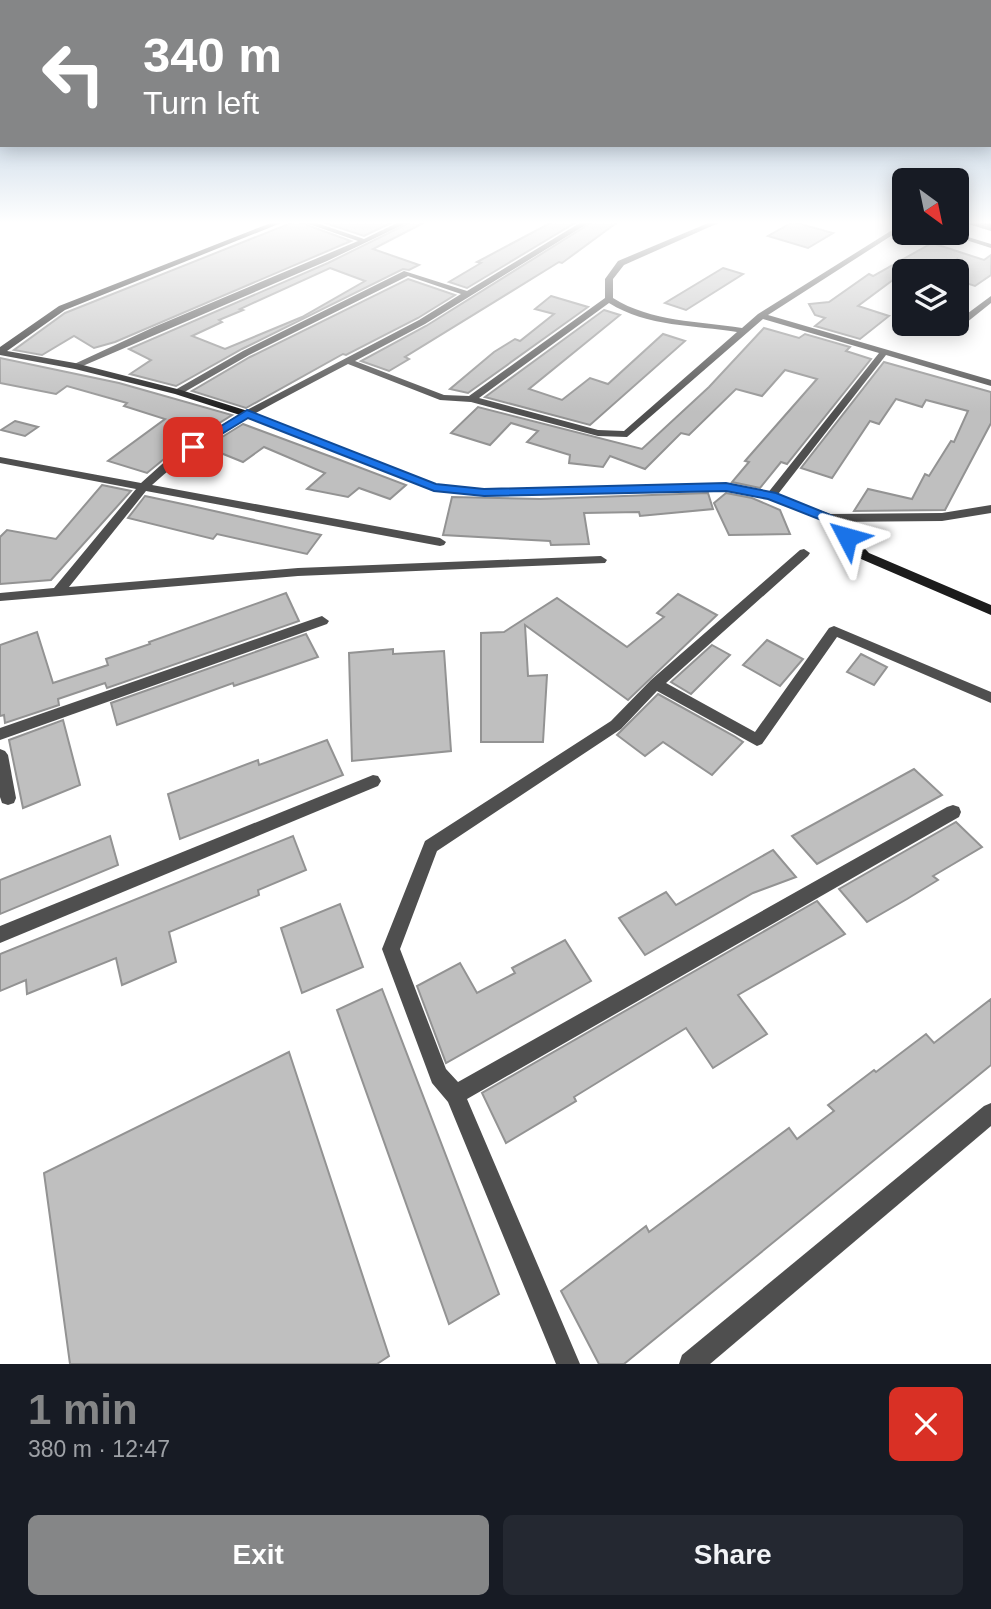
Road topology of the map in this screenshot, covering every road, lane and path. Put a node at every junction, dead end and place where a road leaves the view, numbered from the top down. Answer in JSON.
{"nodes":[{"id":1,"x":117,"y":285,"type":"edge"},
{"id":2,"x":267,"y":285,"type":"edge"},
{"id":3,"x":384,"y":285,"type":"edge"},
{"id":4,"x":441,"y":285,"type":"edge"},
{"id":5,"x":483,"y":285,"type":"edge"},
{"id":6,"x":607,"y":285,"type":"edge"},
{"id":7,"x":810,"y":285,"type":"edge"},
{"id":8,"x":468,"y":294,"type":"junction"},
{"id":9,"x":609,"y":299,"type":"junction"},
{"id":10,"x":991,"y":299,"type":"edge"},
{"id":11,"x":761,"y":316,"type":"junction"},
{"id":12,"x":969,"y":316,"type":"edge"},
{"id":13,"x":744,"y":331,"type":"junction"},
{"id":14,"x":886,"y":351,"type":"junction"},
{"id":15,"x":0,"y":352,"type":"edge"},
{"id":16,"x":348,"y":361,"type":"junction"},
{"id":17,"x":75,"y":366,"type":"junction"},
{"id":18,"x":991,"y":383,"type":"edge"},
{"id":19,"x":178,"y":392,"type":"junction"},
{"id":20,"x":471,"y":399,"type":"junction"},
{"id":21,"x":247,"y":414,"type":"junction"},
{"id":22,"x":0,"y":460,"type":"edge"},
{"id":23,"x":144,"y":486,"type":"junction"},
{"id":24,"x":771,"y":496,"type":"junction"},
{"id":25,"x":991,"y":509,"type":"edge"},
{"id":26,"x":829,"y":519,"type":"junction"},
{"id":27,"x":440,"y":542,"type":"dead end"},
{"id":28,"x":804,"y":553,"type":"dead end"},
{"id":29,"x":601,"y":560,"type":"dead end"},
{"id":30,"x":58,"y":592,"type":"junction"},
{"id":31,"x":0,"y":597,"type":"edge"},
{"id":32,"x":991,"y":610,"type":"edge"},
{"id":33,"x":322,"y":621,"type":"dead end"},
{"id":34,"x":656,"y":684,"type":"junction"},
{"id":35,"x":991,"y":698,"type":"edge"},
{"id":36,"x":0,"y":734,"type":"edge"},
{"id":37,"x":0,"y":755,"type":"edge"},
{"id":38,"x":373,"y":781,"type":"dead end"},
{"id":39,"x":8,"y":798,"type":"dead end"},
{"id":40,"x":953,"y":812,"type":"dead end"},
{"id":41,"x":0,"y":935,"type":"edge"},
{"id":42,"x":455,"y":1095,"type":"junction"},
{"id":43,"x":991,"y":1113,"type":"edge"},
{"id":44,"x":568,"y":1364,"type":"edge"},
{"id":45,"x":691,"y":1364,"type":"edge"}],
"edges":[{"from":1,"to":15,"type":"street"},
{"from":2,"to":17,"type":"street"},
{"from":3,"to":19,"type":"street"},
{"from":4,"to":8,"type":"street"},
{"from":5,"to":8,"type":"street"},
{"from":6,"to":9,"type":"street"},
{"from":7,"to":11,"type":"street"},
{"from":8,"to":16,"type":"street"},
{"from":9,"to":13,"type":"street"},
{"from":9,"to":20,"type":"street"},
{"from":10,"to":12,"type":"street"},
{"from":11,"to":13,"type":"street"},
{"from":11,"to":14,"type":"street"},
{"from":13,"to":20,"type":"street"},
{"from":14,"to":18,"type":"street"},
{"from":14,"to":24,"type":"street"},
{"from":15,"to":17,"type":"street"},
{"from":16,"to":20,"type":"street"},
{"from":16,"to":21,"type":"street"},
{"from":17,"to":19,"type":"street"},
{"from":19,"to":21,"type":"street"},
{"from":21,"to":23,"type":"street"},
{"from":21,"to":24,"type":"street"},
{"from":22,"to":23,"type":"street"},
{"from":23,"to":27,"type":"street"},
{"from":23,"to":30,"type":"street"},
{"from":24,"to":26,"type":"street"},
{"from":25,"to":26,"type":"street"},
{"from":26,"to":32,"type":"street"},
{"from":28,"to":34,"type":"street"},
{"from":29,"to":30,"type":"street"},
{"from":30,"to":31,"type":"street"},
{"from":33,"to":36,"type":"street"},
{"from":34,"to":35,"type":"street"},
{"from":34,"to":42,"type":"street"},
{"from":37,"to":39,"type":"street"},
{"from":38,"to":41,"type":"street"},
{"from":40,"to":42,"type":"street"},
{"from":42,"to":44,"type":"street"},
{"from":43,"to":45,"type":"street"}]}
